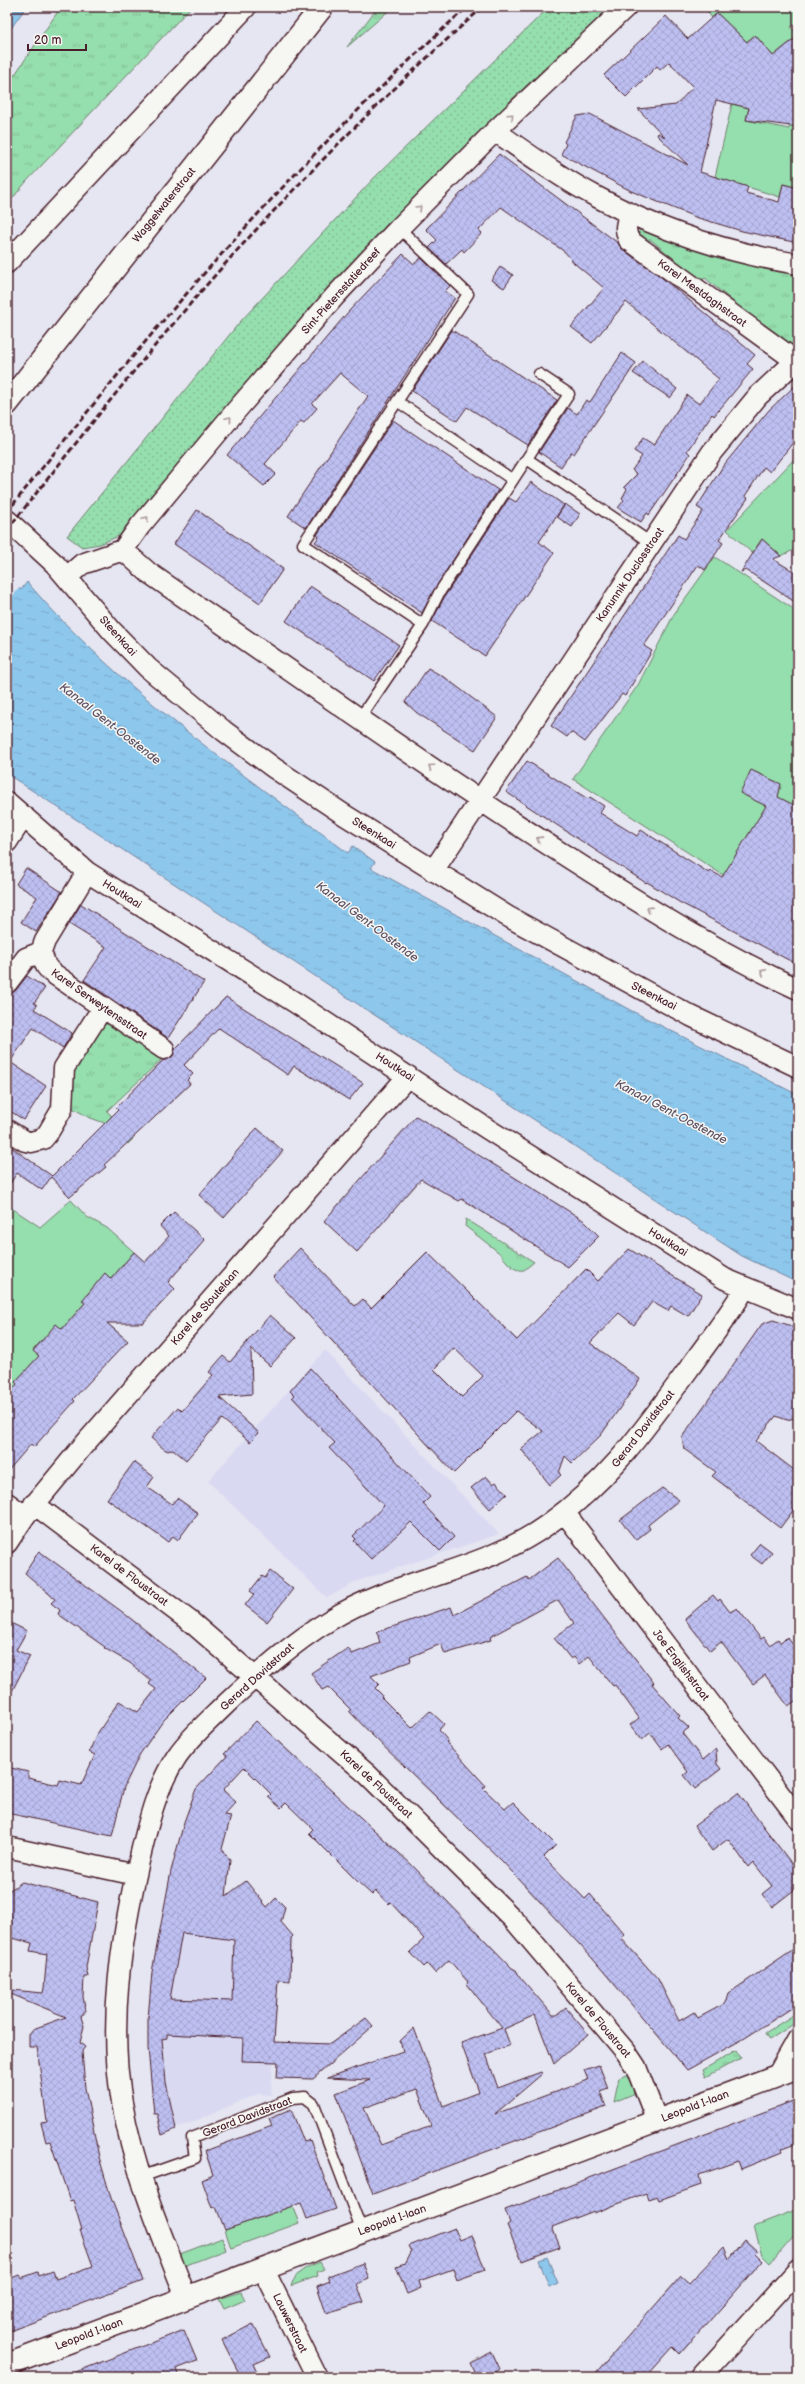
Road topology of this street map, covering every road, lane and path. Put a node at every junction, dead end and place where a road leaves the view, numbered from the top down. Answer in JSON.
{"nodes":[{"id":1,"x":246,"y":7,"type":"edge"},
{"id":2,"x":322,"y":7,"type":"edge"},
{"id":3,"x":626,"y":7,"type":"edge"},
{"id":4,"x":495,"y":131,"type":"junction"},
{"id":5,"x":630,"y":213,"type":"junction"},
{"id":6,"x":399,"y":228,"type":"junction"},
{"id":7,"x":7,"y":263,"type":"edge"},
{"id":8,"x":798,"y":264,"type":"edge"},
{"id":9,"x":797,"y":360,"type":"edge"},
{"id":10,"x":539,"y":374,"type":"dead end"},
{"id":11,"x":397,"y":401,"type":"junction"},
{"id":12,"x":7,"y":404,"type":"edge"},
{"id":13,"x":527,"y":459,"type":"junction"},
{"id":14,"x":513,"y":480,"type":"junction"},
{"id":15,"x":7,"y":520,"type":"edge"},
{"id":16,"x":652,"y":543,"type":"junction"},
{"id":17,"x":123,"y":550,"type":"junction"},
{"id":18,"x":67,"y":577,"type":"junction"},
{"id":19,"x":423,"y":625,"type":"junction"},
{"id":20,"x":360,"y":718,"type":"junction"},
{"id":21,"x":479,"y":801,"type":"junction"},
{"id":22,"x":7,"y":802,"type":"edge"},
{"id":23,"x":24,"y":816,"type":"junction"},
{"id":24,"x":7,"y":842,"type":"edge"},
{"id":25,"x":433,"y":871,"type":"junction"},
{"id":26,"x":87,"y":872,"type":"junction"},
{"id":27,"x":41,"y":952,"type":"junction"},
{"id":28,"x":7,"y":983,"type":"edge"},
{"id":29,"x":798,"y":989,"type":"edge"},
{"id":30,"x":103,"y":1007,"type":"junction"},
{"id":31,"x":164,"y":1049,"type":"dead end"},
{"id":32,"x":798,"y":1067,"type":"edge"},
{"id":33,"x":408,"y":1076,"type":"junction"},
{"id":34,"x":7,"y":1130,"type":"edge"},
{"id":35,"x":745,"y":1288,"type":"junction"},
{"id":36,"x":798,"y":1309,"type":"edge"},
{"id":37,"x":7,"y":1503,"type":"edge"},
{"id":38,"x":30,"y":1510,"type":"junction"},
{"id":39,"x":564,"y":1512,"type":"junction"},
{"id":40,"x":7,"y":1543,"type":"edge"},
{"id":41,"x":256,"y":1677,"type":"junction"},
{"id":42,"x":798,"y":1818,"type":"edge"},
{"id":43,"x":7,"y":1847,"type":"edge"},
{"id":44,"x":136,"y":1875,"type":"junction"},
{"id":45,"x":798,"y":2039,"type":"edge"},
{"id":46,"x":798,"y":2068,"type":"edge"},
{"id":47,"x":777,"y":2076,"type":"junction"},
{"id":48,"x":657,"y":2121,"type":"junction"},
{"id":49,"x":141,"y":2177,"type":"junction"},
{"id":50,"x":362,"y":2231,"type":"junction"},
{"id":51,"x":263,"y":2268,"type":"junction"},
{"id":52,"x":798,"y":2270,"type":"edge"},
{"id":53,"x":186,"y":2297,"type":"junction"},
{"id":54,"x":7,"y":2365,"type":"edge"},
{"id":55,"x":317,"y":2377,"type":"edge"},
{"id":56,"x":701,"y":2377,"type":"edge"}],
"edges":[{"from":1,"to":7,"type":"street"},
{"from":2,"to":12,"type":"street","name":"Waggelwaterstraat"},
{"from":4,"to":3,"type":"street","name":"Sint-Pietersstatiedreef","one_way":true},
{"from":4,"to":5,"type":"street"},
{"from":6,"to":4,"type":"street","name":"Sint-Pietersstatiedreef","one_way":true},
{"from":5,"to":8,"type":"street"},
{"from":5,"to":9,"type":"street","name":"Karel Mestdaghstraat"},
{"from":6,"to":11,"type":"lane"},
{"from":17,"to":6,"type":"street","name":"Sint-Pietersstatiedreef","one_way":true},
{"from":9,"to":16,"type":"street","name":"Kanunnik Duclosstraat"},
{"from":10,"to":13,"type":"lane"},
{"from":11,"to":14,"type":"lane"},
{"from":11,"to":19,"type":"lane"},
{"from":13,"to":14,"type":"lane"},
{"from":13,"to":16,"type":"lane"},
{"from":14,"to":19,"type":"lane"},
{"from":15,"to":18,"type":"street","name":"Steenkaai"},
{"from":16,"to":21,"type":"street","name":"Kanunnik Duclosstraat"},
{"from":17,"to":18,"type":"street"},
{"from":17,"to":20,"type":"street"},
{"from":18,"to":25,"type":"street","name":"Steenkaai"},
{"from":19,"to":20,"type":"lane"},
{"from":21,"to":20,"type":"street","one_way":true},
{"from":21,"to":25,"type":"street","name":"Kanunnik Duclosstraat"},
{"from":29,"to":21,"type":"street","one_way":true},
{"from":22,"to":23,"type":"street","name":"Houtkaai"},
{"from":23,"to":24,"type":"street"},
{"from":23,"to":26,"type":"street","name":"Houtkaai"},
{"from":25,"to":32,"type":"street","name":"Steenkaai"},
{"from":26,"to":27,"type":"street"},
{"from":26,"to":33,"type":"street","name":"Houtkaai"},
{"from":27,"to":28,"type":"street"},
{"from":27,"to":30,"type":"street","name":"Karel Serweytensstraat"},
{"from":30,"to":31,"type":"street","name":"Karel Serweytensstraat"},
{"from":30,"to":34,"type":"street"},
{"from":33,"to":35,"type":"street","name":"Houtkaai"},
{"from":33,"to":38,"type":"street","name":"Karel de Stoutelaan"},
{"from":35,"to":36,"type":"street","name":"Houtkaai"},
{"from":35,"to":39,"type":"street","name":"Gerard Davidstraat"},
{"from":37,"to":38,"type":"street","name":"Karel de Floustraat"},
{"from":38,"to":40,"type":"street","name":"Karel de Stoutelaan"},
{"from":38,"to":41,"type":"street","name":"Karel de Floustraat"},
{"from":39,"to":41,"type":"street","name":"Gerard Davidstraat"},
{"from":39,"to":42,"type":"street","name":"Joe Englishstraat"},
{"from":41,"to":44,"type":"street","name":"Gerard Davidstraat"},
{"from":41,"to":48,"type":"street","name":"Karel de Floustraat"},
{"from":43,"to":44,"type":"street"},
{"from":44,"to":49,"type":"street","name":"Gerard Davidstraat"},
{"from":45,"to":47,"type":"street"},
{"from":46,"to":47,"type":"street","name":"Leopold I-laan"},
{"from":47,"to":48,"type":"street","name":"Leopold I-laan"},
{"from":48,"to":50,"type":"street","name":"Leopold I-laan"},
{"from":49,"to":50,"type":"lane","name":"Gerard Davidstraat"},
{"from":49,"to":53,"type":"street","name":"Gerard Davidstraat"},
{"from":50,"to":51,"type":"street","name":"Leopold I-laan"},
{"from":51,"to":53,"type":"street","name":"Leopold I-laan"},
{"from":51,"to":55,"type":"street","name":"Lauwerstraat"},
{"from":52,"to":56,"type":"street"},
{"from":53,"to":54,"type":"street","name":"Leopold I-laan"}]}
